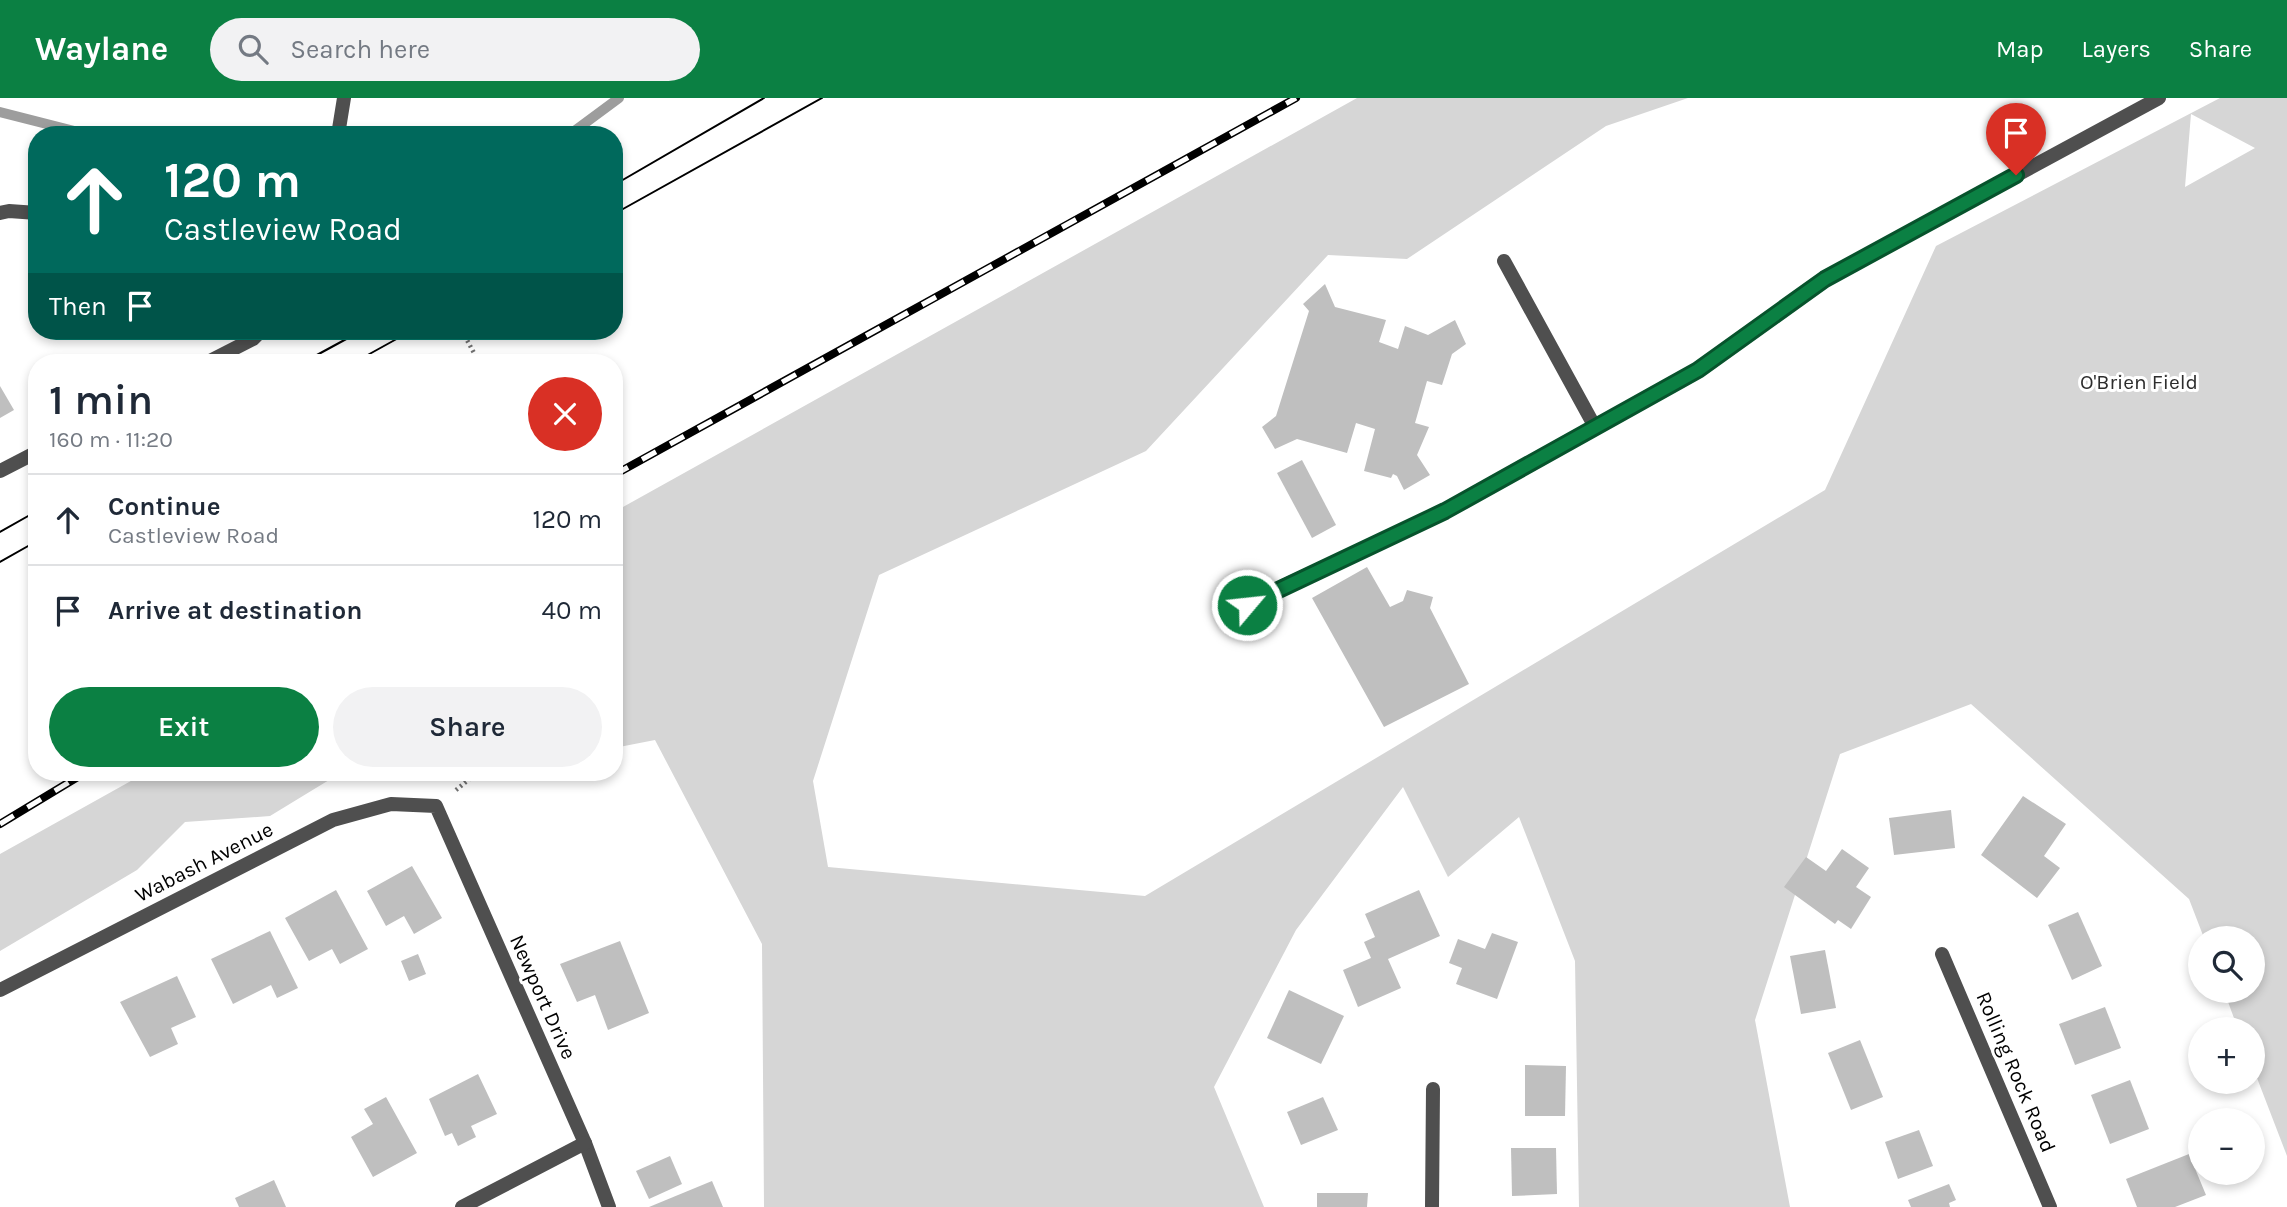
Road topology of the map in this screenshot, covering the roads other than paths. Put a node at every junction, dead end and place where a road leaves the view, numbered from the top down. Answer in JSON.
{"nodes":[{"id":1,"x":344,"y":98,"type":"edge"},
{"id":2,"x":2160,"y":98,"type":"edge"},
{"id":3,"x":340,"y":126,"type":"edge"},
{"id":4,"x":28,"y":212,"type":"edge"},
{"id":5,"x":0,"y":213,"type":"edge"},
{"id":6,"x":1504,"y":261,"type":"dead end"},
{"id":7,"x":243,"y":340,"type":"edge"},
{"id":8,"x":221,"y":354,"type":"edge"},
{"id":9,"x":1594,"y":427,"type":"junction"},
{"id":10,"x":28,"y":457,"type":"edge"},
{"id":11,"x":0,"y":471,"type":"edge"},
{"id":12,"x":1228,"y":615,"type":"dead end"},
{"id":13,"x":436,"y":806,"type":"joint"},
{"id":14,"x":1942,"y":954,"type":"dead end"},
{"id":15,"x":0,"y":990,"type":"edge"},
{"id":16,"x":1433,"y":1089,"type":"dead end"},
{"id":17,"x":584,"y":1143,"type":"junction"},
{"id":18,"x":462,"y":1207,"type":"edge"},
{"id":19,"x":609,"y":1207,"type":"edge"},
{"id":20,"x":1432,"y":1207,"type":"edge"},
{"id":21,"x":2050,"y":1207,"type":"edge"}],
"edges":[{"from":1,"to":3,"type":"street"},
{"from":2,"to":9,"type":"street"},
{"from":4,"to":5,"type":"street"},
{"from":6,"to":9,"type":"street"},
{"from":7,"to":8,"type":"street"},
{"from":9,"to":12,"type":"street"},
{"from":10,"to":11,"type":"street"},
{"from":13,"to":15,"type":"street","name":"Wabash Avenue"},
{"from":13,"to":17,"type":"street","name":"Newport Drive"},
{"from":14,"to":21,"type":"street","name":"Rolling Rock Road"},
{"from":16,"to":20,"type":"street"},
{"from":17,"to":18,"type":"street"},
{"from":17,"to":19,"type":"street","name":"Newport Drive"}]}
